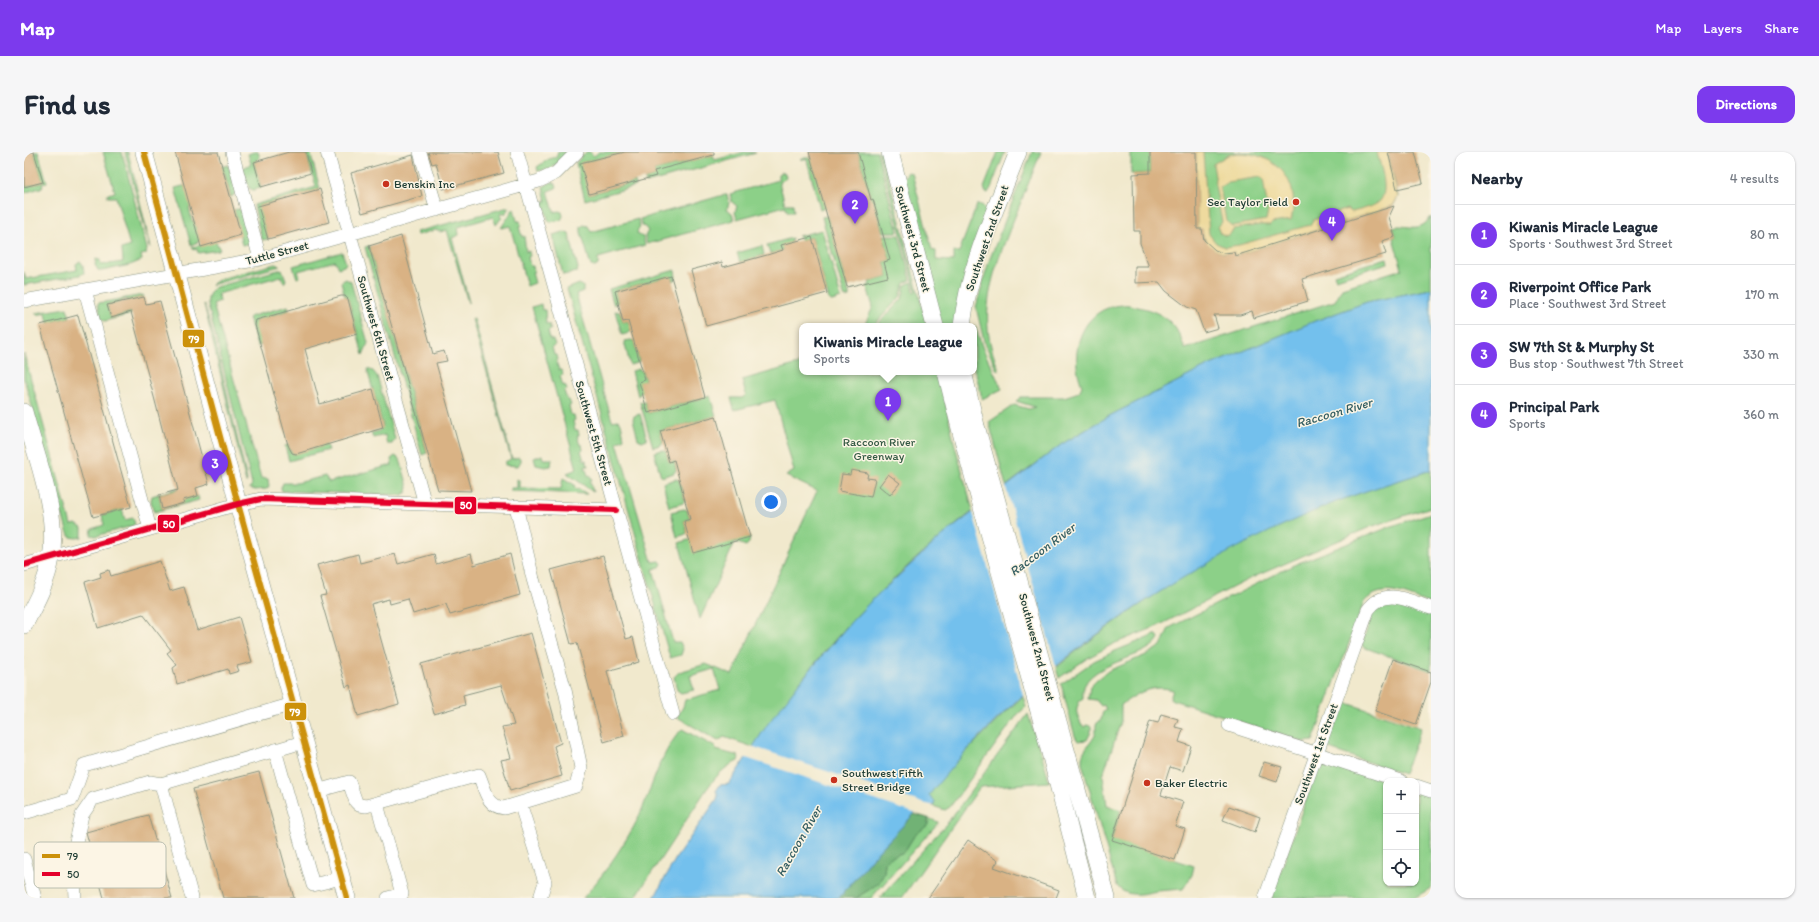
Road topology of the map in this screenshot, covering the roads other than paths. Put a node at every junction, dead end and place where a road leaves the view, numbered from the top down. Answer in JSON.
{"nodes":[{"id":1,"x":144,"y":152,"type":"edge"},
{"id":2,"x":232,"y":152,"type":"edge"},
{"id":3,"x":327,"y":152,"type":"edge"},
{"id":4,"x":420,"y":152,"type":"edge"},
{"id":5,"x":516,"y":152,"type":"edge"},
{"id":6,"x":577,"y":152,"type":"edge"},
{"id":7,"x":890,"y":152,"type":"edge"},
{"id":8,"x":1018,"y":152,"type":"edge"},
{"id":9,"x":526,"y":185,"type":"junction"},
{"id":10,"x":437,"y":210,"type":"junction"},
{"id":11,"x":350,"y":234,"type":"junction"},
{"id":12,"x":260,"y":259,"type":"junction"},
{"id":13,"x":177,"y":273,"type":"junction"},
{"id":14,"x":85,"y":290,"type":"junction"},
{"id":15,"x":24,"y":301,"type":"edge"},
{"id":16,"x":934,"y":323,"type":"edge"},
{"id":17,"x":962,"y":323,"type":"edge"},
{"id":18,"x":947,"y":375,"type":"edge"},
{"id":19,"x":963,"y":375,"type":"edge"},
{"id":20,"x":24,"y":412,"type":"edge"},
{"id":21,"x":969,"y":431,"type":"junction"},
{"id":22,"x":238,"y":504,"type":"junction"},
{"id":23,"x":425,"y":504,"type":"junction"},
{"id":24,"x":516,"y":506,"type":"junction"},
{"id":25,"x":616,"y":510,"type":"junction"},
{"id":26,"x":150,"y":529,"type":"junction"},
{"id":27,"x":51,"y":558,"type":"junction"},
{"id":28,"x":24,"y":565,"type":"edge"},
{"id":29,"x":1431,"y":608,"type":"edge"},
{"id":30,"x":24,"y":625,"type":"edge"},
{"id":31,"x":293,"y":704,"type":"junction"},
{"id":32,"x":673,"y":714,"type":"dead end"},
{"id":33,"x":1050,"y":724,"type":"junction"},
{"id":34,"x":1229,"y":726,"type":"dead end"},
{"id":35,"x":303,"y":742,"type":"junction"},
{"id":36,"x":275,"y":750,"type":"junction"},
{"id":37,"x":1317,"y":754,"type":"junction"},
{"id":38,"x":1392,"y":778,"type":"edge"},
{"id":39,"x":160,"y":784,"type":"junction"},
{"id":40,"x":1419,"y":787,"type":"edge"},
{"id":41,"x":317,"y":791,"type":"junction"},
{"id":42,"x":1431,"y":791,"type":"edge"},
{"id":43,"x":72,"y":799,"type":"junction"},
{"id":44,"x":520,"y":803,"type":"junction"},
{"id":45,"x":377,"y":804,"type":"junction"},
{"id":46,"x":87,"y":808,"type":"junction"},
{"id":47,"x":24,"y":813,"type":"edge"},
{"id":48,"x":76,"y":842,"type":"edge"},
{"id":49,"x":24,"y":859,"type":"edge"},
{"id":50,"x":341,"y":878,"type":"junction"},
{"id":51,"x":75,"y":888,"type":"edge"},
{"id":52,"x":402,"y":896,"type":"edge"},
{"id":53,"x":35,"y":898,"type":"edge"},
{"id":54,"x":75,"y":898,"type":"edge"},
{"id":55,"x":192,"y":898,"type":"edge"},
{"id":56,"x":347,"y":898,"type":"edge"},
{"id":57,"x":388,"y":898,"type":"edge"},
{"id":58,"x":540,"y":898,"type":"edge"},
{"id":59,"x":1087,"y":898,"type":"edge"},
{"id":60,"x":1107,"y":898,"type":"edge"},
{"id":61,"x":1265,"y":898,"type":"edge"}],
"edges":[{"from":1,"to":13,"type":"main road"},
{"from":2,"to":12,"type":"street"},
{"from":3,"to":11,"type":"street","name":"Southwest 6th Street"},
{"from":4,"to":10,"type":"street"},
{"from":5,"to":9,"type":"street","name":"Southwest 5th Street"},
{"from":6,"to":9,"type":"street","name":"Tuttle Street"},
{"from":7,"to":16,"type":"main road","name":"Southwest 3rd Street"},
{"from":8,"to":17,"type":"main road","name":"Southwest 2nd Street"},
{"from":9,"to":10,"type":"street","name":"Tuttle Street"},
{"from":9,"to":25,"type":"street","name":"Southwest 5th Street"},
{"from":10,"to":11,"type":"street","name":"Tuttle Street"},
{"from":11,"to":12,"type":"street","name":"Tuttle Street"},
{"from":11,"to":23,"type":"street","name":"Southwest 6th Street"},
{"from":12,"to":13,"type":"street","name":"Tuttle Street"},
{"from":13,"to":14,"type":"street","name":"Tuttle Street"},
{"from":13,"to":22,"type":"main road"},
{"from":14,"to":15,"type":"street","name":"Tuttle Street"},
{"from":14,"to":26,"type":"street"},
{"from":18,"to":21,"type":"main road"},
{"from":19,"to":21,"type":"main road","name":"Southwest 2nd Street"},
{"from":20,"to":27,"type":"main road"},
{"from":21,"to":33,"type":"main road","name":"Southwest 2nd Street"},
{"from":22,"to":23,"type":"street"},
{"from":22,"to":26,"type":"street"},
{"from":22,"to":31,"type":"main road"},
{"from":23,"to":24,"type":"street"},
{"from":24,"to":25,"type":"street"},
{"from":24,"to":44,"type":"street"},
{"from":25,"to":32,"type":"street","name":"Southwest 5th Street"},
{"from":26,"to":27,"type":"street"},
{"from":27,"to":28,"type":"street"},
{"from":27,"to":30,"type":"main road"},
{"from":29,"to":37,"type":"street","name":"Southwest 1st Street"},
{"from":31,"to":35,"type":"main road"},
{"from":31,"to":43,"type":"street"},
{"from":33,"to":59,"type":"main road","name":"Southwest 2nd Street"},
{"from":33,"to":60,"type":"main road","name":"Southwest 2nd Street"},
{"from":34,"to":37,"type":"street"},
{"from":35,"to":36,"type":"street"},
{"from":35,"to":41,"type":"main road"},
{"from":36,"to":39,"type":"street"},
{"from":36,"to":50,"type":"street"},
{"from":37,"to":38,"type":"street"},
{"from":37,"to":61,"type":"street","name":"Southwest 1st Street"},
{"from":39,"to":46,"type":"street"},
{"from":39,"to":55,"type":"street"},
{"from":40,"to":42,"type":"street"},
{"from":41,"to":45,"type":"street"},
{"from":41,"to":50,"type":"main road"},
{"from":43,"to":46,"type":"street"},
{"from":43,"to":47,"type":"street"},
{"from":44,"to":45,"type":"street"},
{"from":44,"to":58,"type":"street"},
{"from":45,"to":52,"type":"street"},
{"from":46,"to":48,"type":"street"},
{"from":49,"to":53,"type":"street"},
{"from":50,"to":56,"type":"main road"},
{"from":51,"to":54,"type":"street"},
{"from":52,"to":57,"type":"street"}]}
